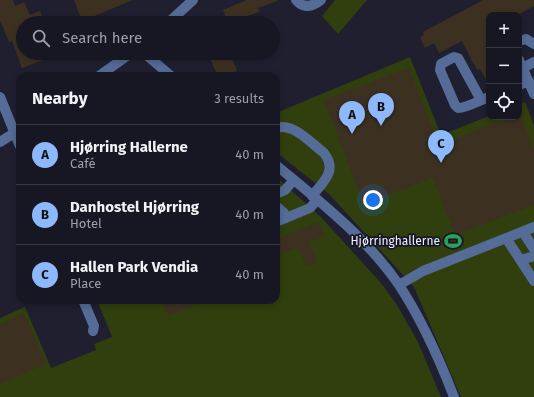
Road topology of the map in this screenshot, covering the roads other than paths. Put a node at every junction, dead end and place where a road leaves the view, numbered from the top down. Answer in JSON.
{"nodes":[{"id":1,"x":193,"y":0,"type":"edge"},
{"id":2,"x":296,"y":0,"type":"edge"},
{"id":3,"x":321,"y":0,"type":"edge"},
{"id":4,"x":176,"y":16,"type":"edge"},
{"id":5,"x":522,"y":40,"type":"edge"},
{"id":6,"x":534,"y":44,"type":"edge"},
{"id":7,"x":122,"y":60,"type":"edge"},
{"id":8,"x":152,"y":60,"type":"edge"},
{"id":9,"x":534,"y":62,"type":"edge"},
{"id":10,"x":522,"y":64,"type":"edge"},
{"id":11,"x":522,"y":66,"type":"edge"},
{"id":12,"x":105,"y":72,"type":"edge"},
{"id":13,"x":166,"y":72,"type":"edge"},
{"id":14,"x":529,"y":81,"type":"junction"},
{"id":15,"x":522,"y":84,"type":"edge"},
{"id":16,"x":534,"y":94,"type":"edge"},
{"id":17,"x":0,"y":97,"type":"edge"},
{"id":18,"x":485,"y":99,"type":"edge"},
{"id":19,"x":280,"y":127,"type":"edge"},
{"id":20,"x":16,"y":129,"type":"edge"},
{"id":21,"x":16,"y":132,"type":"edge"},
{"id":22,"x":0,"y":142,"type":"edge"},
{"id":23,"x":280,"y":168,"type":"edge"},
{"id":24,"x":294,"y":180,"type":"junction"},
{"id":25,"x":280,"y":192,"type":"edge"},
{"id":26,"x":315,"y":198,"type":"junction"},
{"id":27,"x":280,"y":210,"type":"edge"},
{"id":28,"x":286,"y":218,"type":"junction"},
{"id":29,"x":280,"y":220,"type":"edge"},
{"id":30,"x":534,"y":227,"type":"edge"},
{"id":31,"x":523,"y":232,"type":"junction"},
{"id":32,"x":506,"y":238,"type":"junction"},
{"id":33,"x":534,"y":250,"type":"edge"},
{"id":34,"x":534,"y":256,"type":"edge"},
{"id":35,"x":521,"y":260,"type":"junction"},
{"id":36,"x":534,"y":281,"type":"edge"},
{"id":37,"x":399,"y":285,"type":"junction"},
{"id":38,"x":85,"y":304,"type":"edge"},
{"id":39,"x":93,"y":331,"type":"dead end"},
{"id":40,"x":454,"y":397,"type":"edge"}],
"edges":[{"from":1,"to":4,"type":"street"},
{"from":2,"to":3,"type":"street"},
{"from":5,"to":6,"type":"street"},
{"from":7,"to":12,"type":"street"},
{"from":8,"to":13,"type":"street"},
{"from":9,"to":10,"type":"street"},
{"from":11,"to":14,"type":"street"},
{"from":14,"to":15,"type":"street"},
{"from":14,"to":16,"type":"street"},
{"from":17,"to":20,"type":"street"},
{"from":18,"to":18,"type":"street"},
{"from":19,"to":26,"type":"street"},
{"from":21,"to":22,"type":"street"},
{"from":23,"to":24,"type":"street"},
{"from":24,"to":25,"type":"street"},
{"from":24,"to":26,"type":"street"},
{"from":26,"to":28,"type":"street"},
{"from":26,"to":37,"type":"street"},
{"from":27,"to":28,"type":"street"},
{"from":28,"to":29,"type":"street"},
{"from":30,"to":31,"type":"street"},
{"from":31,"to":32,"type":"street"},
{"from":31,"to":33,"type":"street"},
{"from":32,"to":35,"type":"street"},
{"from":32,"to":37,"type":"street"},
{"from":34,"to":35,"type":"street"},
{"from":35,"to":36,"type":"street"},
{"from":37,"to":40,"type":"street"},
{"from":38,"to":39,"type":"street"}]}
